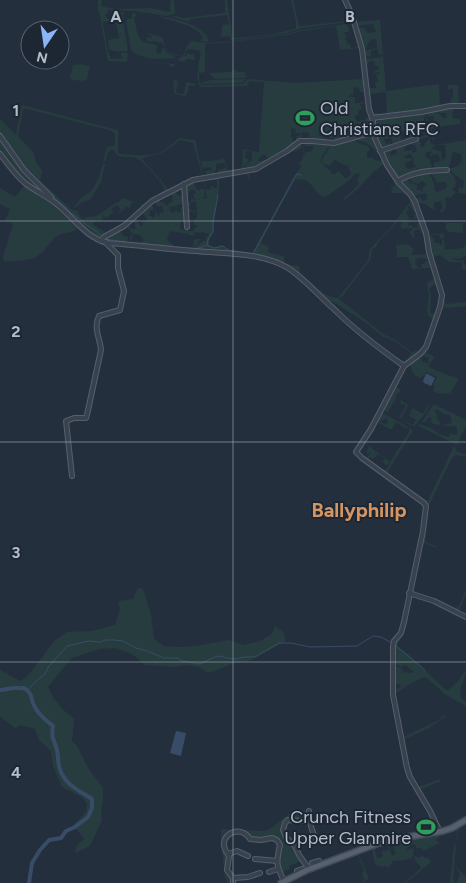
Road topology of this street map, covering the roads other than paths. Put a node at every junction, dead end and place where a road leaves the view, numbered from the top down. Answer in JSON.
{"nodes":[{"id":1,"x":345,"y":0,"type":"edge"},
{"id":2,"x":466,"y":106,"type":"edge"},
{"id":3,"x":372,"y":118,"type":"junction"},
{"id":4,"x":373,"y":132,"type":"junction"},
{"id":5,"x":0,"y":136,"type":"edge"},
{"id":6,"x":416,"y":139,"type":"dead end"},
{"id":7,"x":380,"y":150,"type":"junction"},
{"id":8,"x":0,"y":154,"type":"edge"},
{"id":9,"x":447,"y":170,"type":"dead end"},
{"id":10,"x":398,"y":181,"type":"junction"},
{"id":11,"x":184,"y":184,"type":"junction"},
{"id":12,"x":53,"y":202,"type":"junction"},
{"id":13,"x":187,"y":227,"type":"dead end"},
{"id":14,"x":103,"y":241,"type":"junction"},
{"id":15,"x":404,"y":366,"type":"junction"},
{"id":16,"x":72,"y":476,"type":"dead end"},
{"id":17,"x":409,"y":593,"type":"junction"},
{"id":18,"x":466,"y":617,"type":"edge"},
{"id":19,"x":309,"y":811,"type":"dead end"},
{"id":20,"x":309,"y":819,"type":"junction"},
{"id":21,"x":466,"y":820,"type":"edge"},
{"id":22,"x":440,"y":832,"type":"junction"},
{"id":23,"x":308,"y":842,"type":"dead end"},
{"id":24,"x":228,"y":854,"type":"junction"},
{"id":25,"x":246,"y":854,"type":"dead end"},
{"id":26,"x":255,"y":859,"type":"dead end"},
{"id":27,"x":277,"y":861,"type":"junction"},
{"id":28,"x":278,"y":869,"type":"junction"},
{"id":29,"x":309,"y":869,"type":"junction"},
{"id":30,"x":269,"y":872,"type":"dead end"},
{"id":31,"x":260,"y":873,"type":"dead end"},
{"id":32,"x":233,"y":878,"type":"junction"},
{"id":33,"x":283,"y":882,"type":"edge"},
{"id":34,"x":233,"y":883,"type":"edge"}],
"edges":[{"from":1,"to":3,"type":"street"},
{"from":2,"to":3,"type":"street"},
{"from":3,"to":4,"type":"street"},
{"from":4,"to":7,"type":"street"},
{"from":4,"to":11,"type":"street"},
{"from":5,"to":12,"type":"street"},
{"from":6,"to":7,"type":"street"},
{"from":7,"to":10,"type":"street"},
{"from":8,"to":12,"type":"street"},
{"from":9,"to":10,"type":"street"},
{"from":10,"to":15,"type":"street"},
{"from":11,"to":13,"type":"street"},
{"from":11,"to":14,"type":"street"},
{"from":12,"to":14,"type":"street"},
{"from":14,"to":15,"type":"street"},
{"from":14,"to":16,"type":"street"},
{"from":15,"to":17,"type":"street"},
{"from":17,"to":18,"type":"street"},
{"from":17,"to":22,"type":"street"},
{"from":19,"to":20,"type":"street"},
{"from":20,"to":23,"type":"street"},
{"from":20,"to":29,"type":"street"},
{"from":21,"to":22,"type":"main road"},
{"from":22,"to":29,"type":"main road"},
{"from":24,"to":25,"type":"street"},
{"from":24,"to":27,"type":"street"},
{"from":24,"to":32,"type":"street"},
{"from":26,"to":27,"type":"street"},
{"from":27,"to":28,"type":"street"},
{"from":28,"to":30,"type":"street"},
{"from":28,"to":33,"type":"street"},
{"from":29,"to":33,"type":"main road"},
{"from":31,"to":32,"type":"street"},
{"from":32,"to":34,"type":"street"}]}
